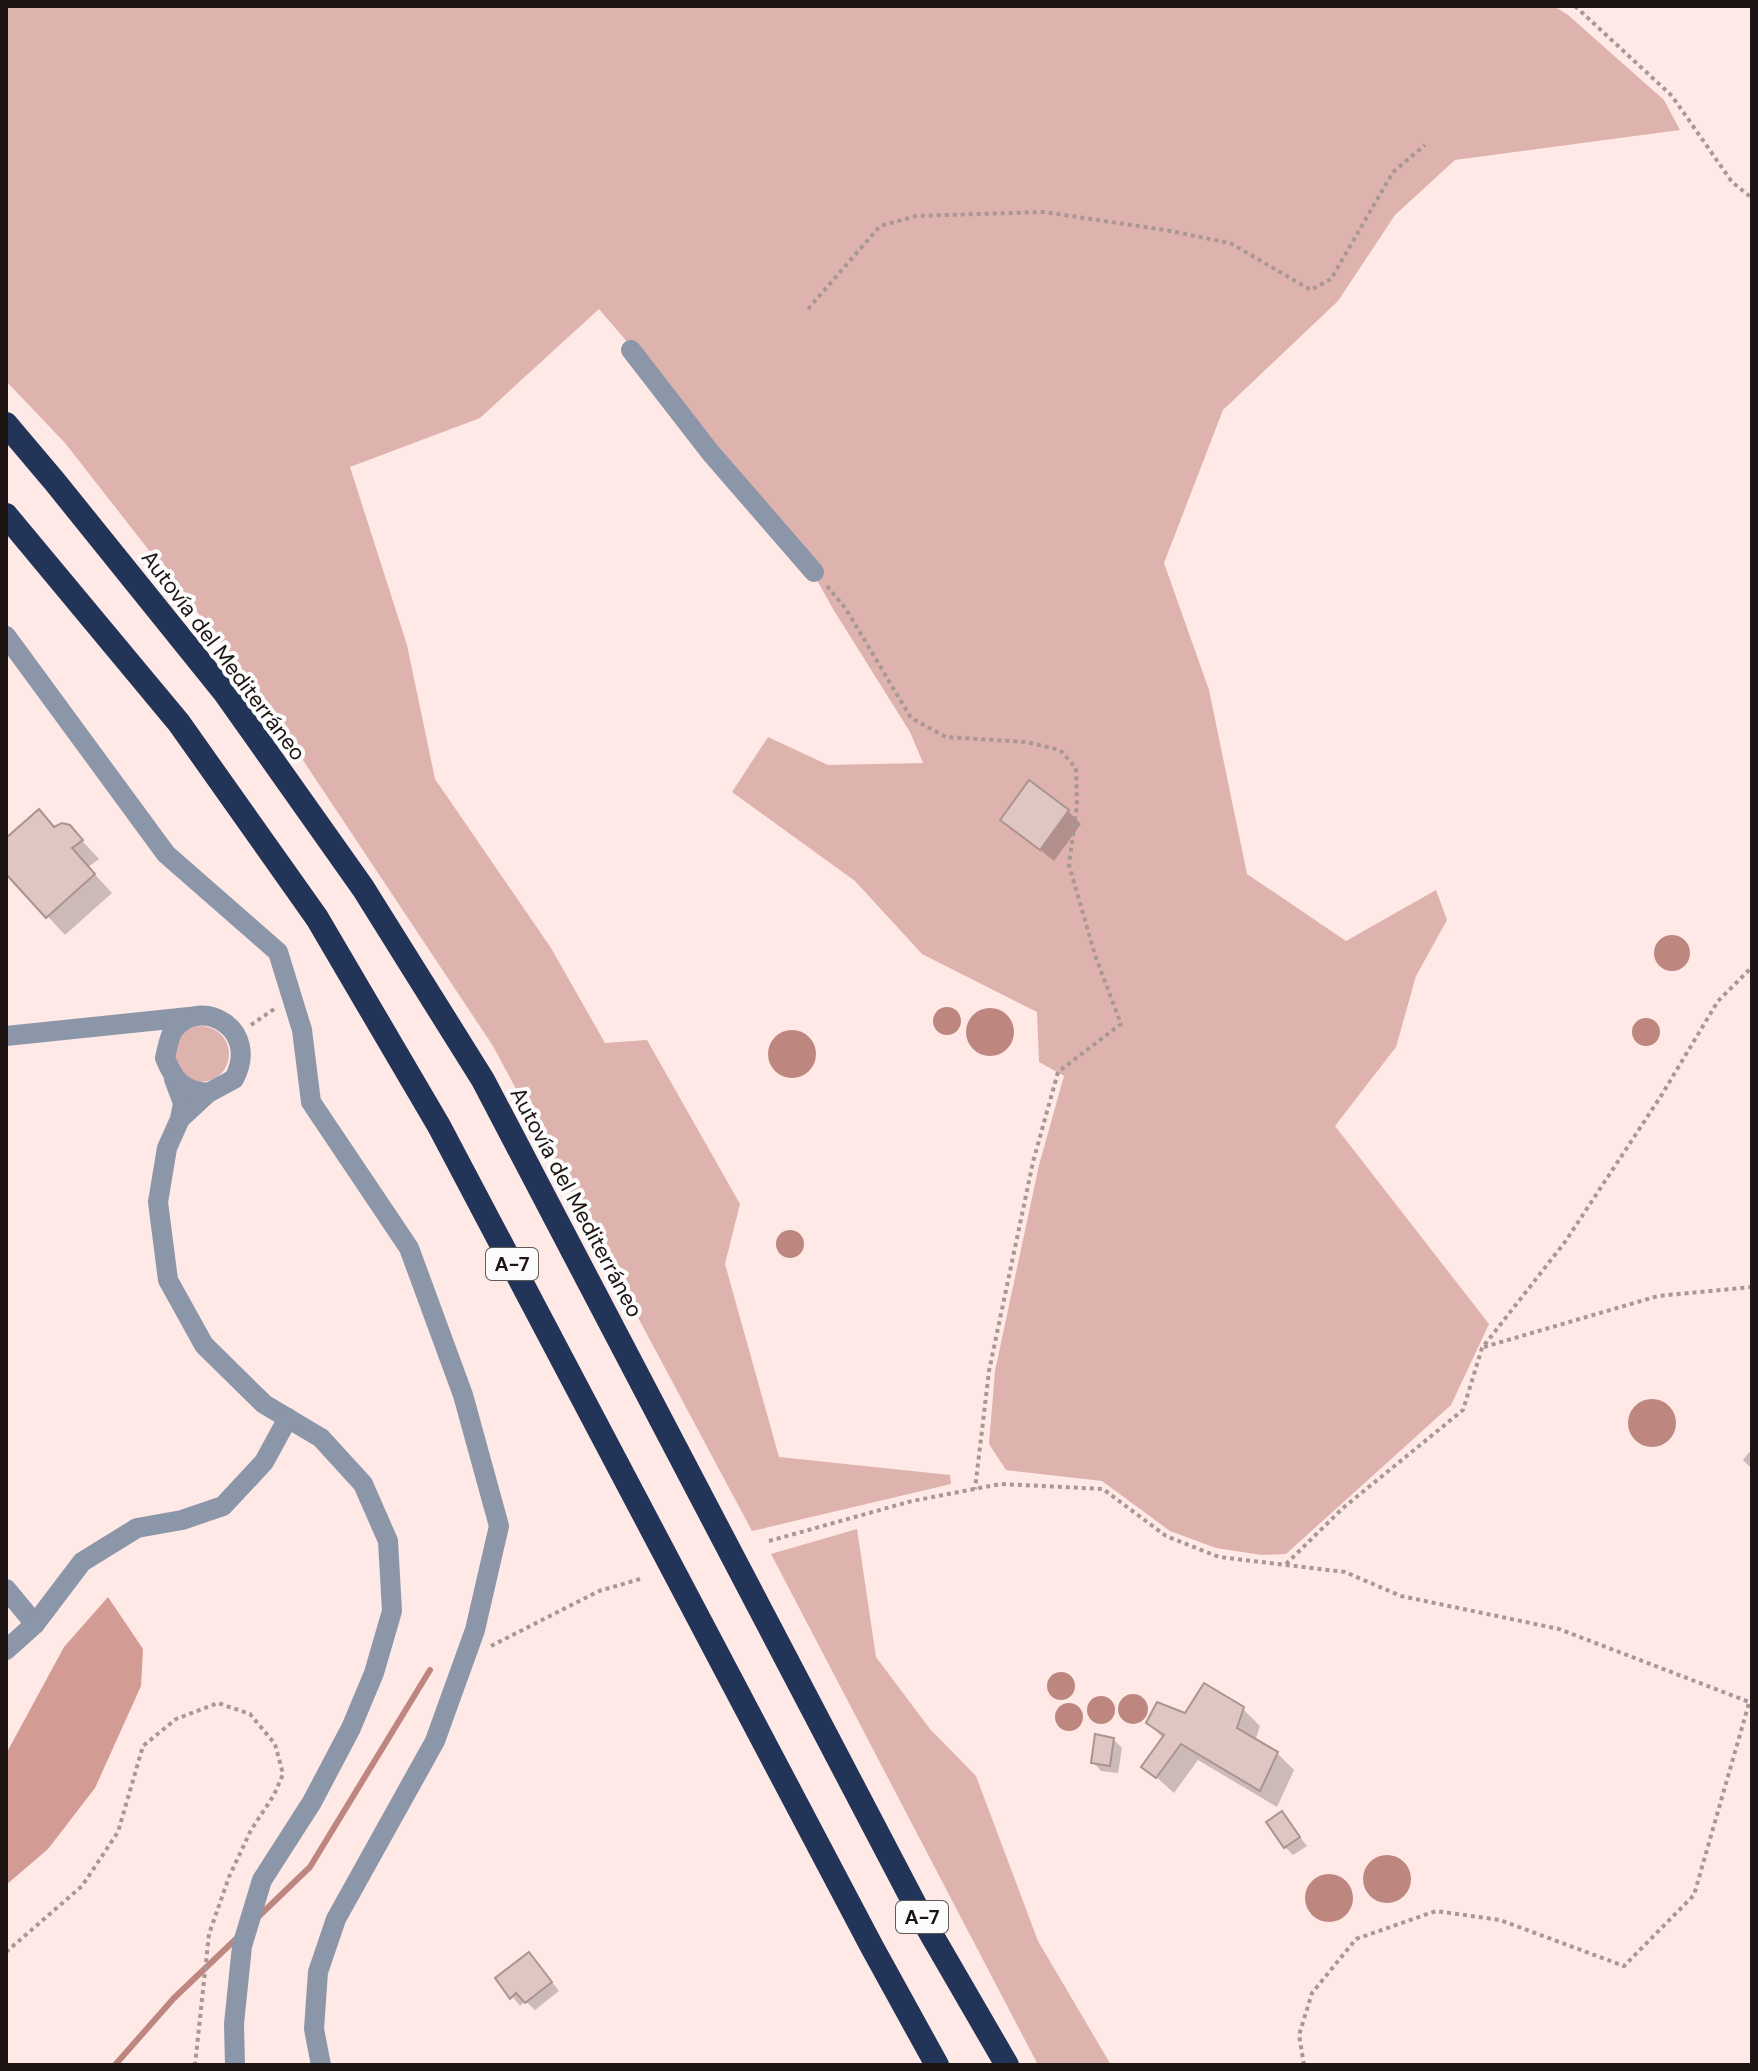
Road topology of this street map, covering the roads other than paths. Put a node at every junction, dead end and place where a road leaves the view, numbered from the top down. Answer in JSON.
{"nodes":[{"id":1,"x":631,"y":350,"type":"dead end"},
{"id":2,"x":6,"y":424,"type":"edge"},
{"id":3,"x":6,"y":515,"type":"edge"},
{"id":4,"x":814,"y":572,"type":"road end"},
{"id":5,"x":6,"y":636,"type":"edge"},
{"id":6,"x":202,"y":1015,"type":"junction"},
{"id":7,"x":133,"y":1025,"type":"junction"},
{"id":8,"x":6,"y":1036,"type":"edge"},
{"id":9,"x":165,"y":1058,"type":"junction"},
{"id":10,"x":174,"y":1079,"type":"junction"},
{"id":11,"x":208,"y":1093,"type":"junction"},
{"id":12,"x":180,"y":1119,"type":"junction"},
{"id":13,"x":288,"y":1418,"type":"junction"},
{"id":14,"x":6,"y":1589,"type":"edge"},
{"id":15,"x":35,"y":1624,"type":"junction"},
{"id":16,"x":6,"y":1650,"type":"edge"},
{"id":17,"x":235,"y":2065,"type":"edge"},
{"id":18,"x":321,"y":2065,"type":"edge"},
{"id":19,"x":937,"y":2065,"type":"edge"},
{"id":20,"x":1007,"y":2065,"type":"edge"}],
"edges":[{"from":1,"to":4,"type":"street"},
{"from":2,"to":20,"type":"highway","name":"Autovía del Mediterráneo","number":"A-7"},
{"from":3,"to":19,"type":"highway","number":"A-7"},
{"from":5,"to":18,"type":"street"},
{"from":6,"to":7,"type":"street"},
{"from":6,"to":9,"type":"street"},
{"from":6,"to":11,"type":"street"},
{"from":7,"to":8,"type":"street"},
{"from":7,"to":9,"type":"street"},
{"from":9,"to":10,"type":"street"},
{"from":10,"to":11,"type":"street"},
{"from":10,"to":12,"type":"street"},
{"from":11,"to":12,"type":"street"},
{"from":12,"to":13,"type":"street"},
{"from":13,"to":15,"type":"street"},
{"from":13,"to":17,"type":"street"},
{"from":14,"to":15,"type":"street"},
{"from":15,"to":16,"type":"street"}]}
